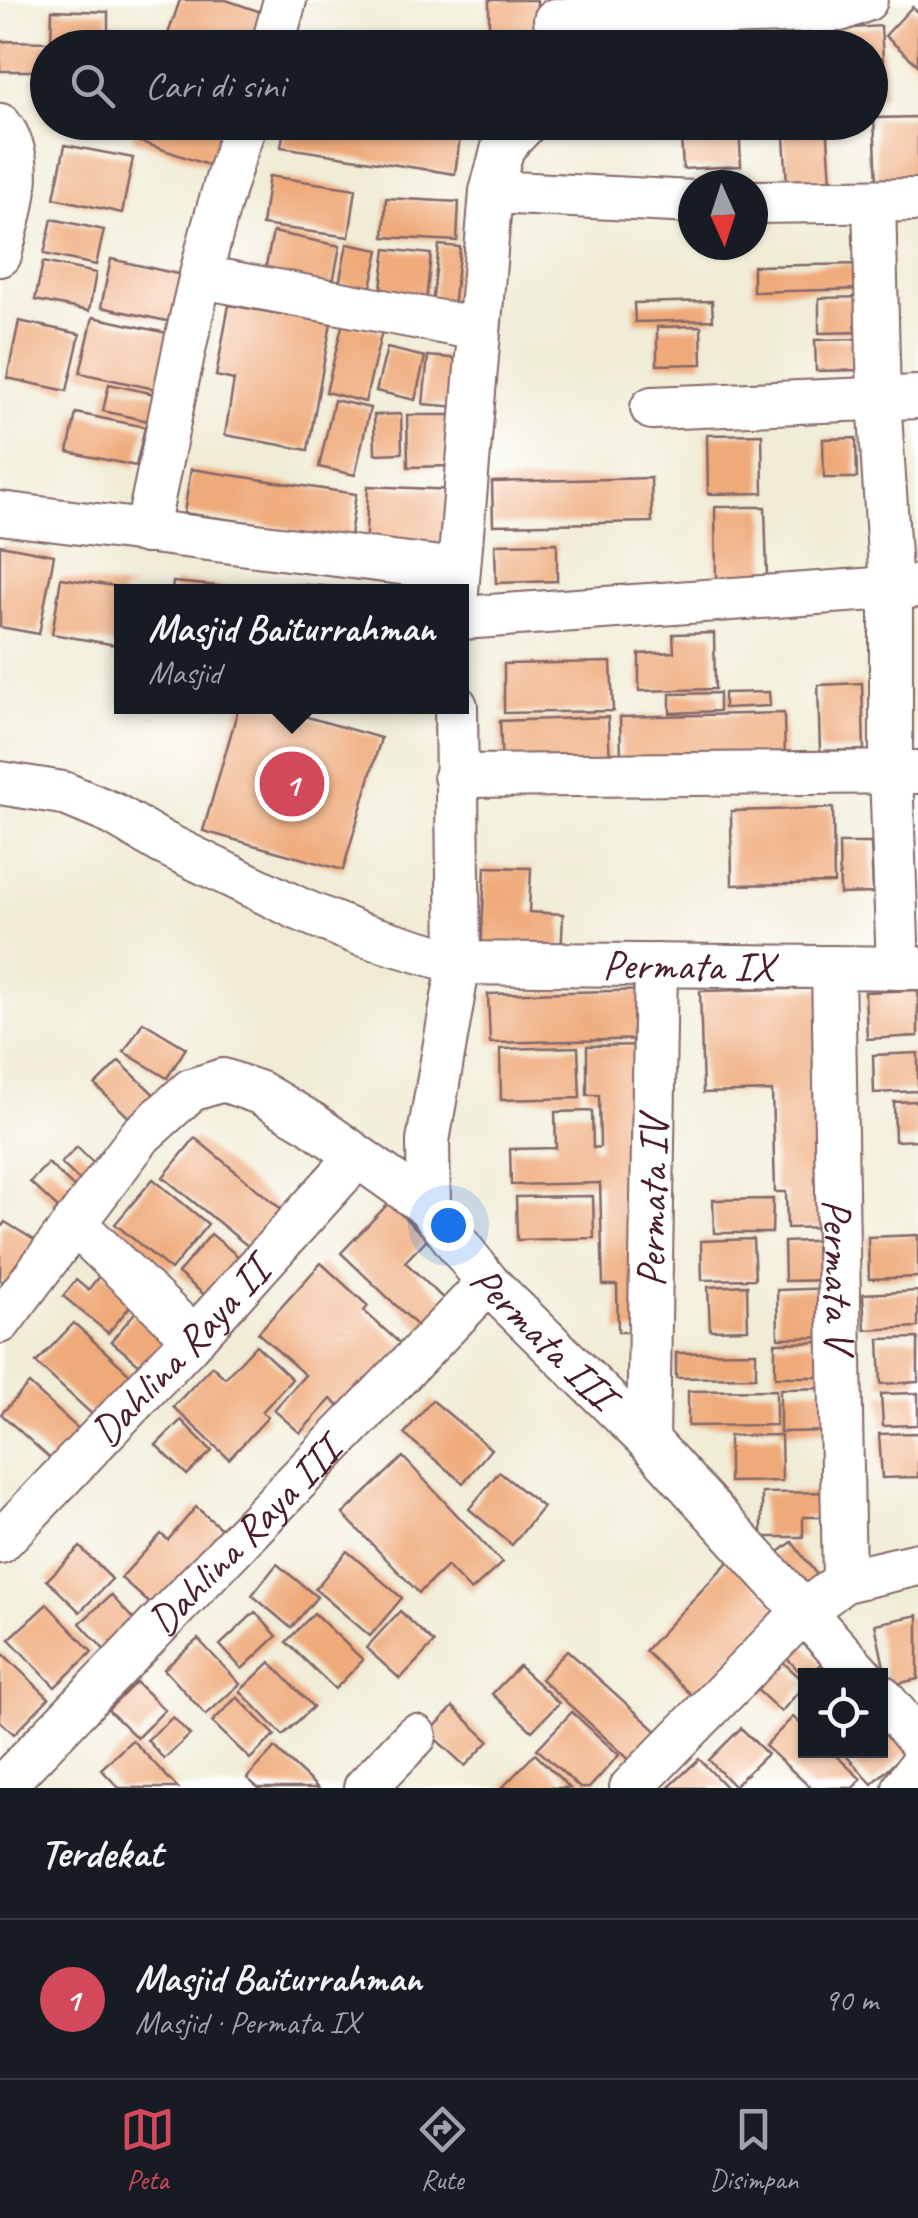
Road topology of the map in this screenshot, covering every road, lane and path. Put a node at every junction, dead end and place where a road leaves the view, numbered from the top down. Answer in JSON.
{"nodes":[{"id":1,"x":285,"y":0,"type":"edge"},
{"id":2,"x":866,"y":0,"type":"edge"},
{"id":3,"x":748,"y":6,"type":"edge"},
{"id":4,"x":555,"y":22,"type":"edge"},
{"id":5,"x":277,"y":30,"type":"edge"},
{"id":6,"x":0,"y":125,"type":"edge"},
{"id":7,"x":239,"y":140,"type":"edge"},
{"id":8,"x":510,"y":140,"type":"edge"},
{"id":9,"x":491,"y":192,"type":"junction"},
{"id":10,"x":918,"y":200,"type":"edge"},
{"id":11,"x":678,"y":201,"type":"edge"},
{"id":12,"x":874,"y":201,"type":"junction"},
{"id":13,"x":768,"y":202,"type":"edge"},
{"id":14,"x":0,"y":255,"type":"edge"},
{"id":15,"x":202,"y":277,"type":"junction"},
{"id":16,"x":478,"y":329,"type":"junction"},
{"id":17,"x":899,"y":398,"type":"edge"},
{"id":18,"x":652,"y":408,"type":"dead end"},
{"id":19,"x":0,"y":513,"type":"edge"},
{"id":20,"x":146,"y":532,"type":"junction"},
{"id":21,"x":457,"y":581,"type":"edge"},
{"id":22,"x":905,"y":587,"type":"edge"},
{"id":23,"x":469,"y":618,"type":"edge"},
{"id":24,"x":456,"y":714,"type":"edge"},
{"id":25,"x":904,"y":772,"type":"edge"},
{"id":26,"x":455,"y":776,"type":"junction"},
{"id":27,"x":0,"y":783,"type":"edge"},
{"id":28,"x":459,"y":963,"type":"junction"},
{"id":29,"x":656,"y":965,"type":"junction"},
{"id":30,"x":833,"y":967,"type":"junction"},
{"id":31,"x":908,"y":968,"type":"edge"},
{"id":32,"x":357,"y":1157,"type":"junction"},
{"id":33,"x":429,"y":1207,"type":"junction"},
{"id":34,"x":74,"y":1223,"type":"junction"},
{"id":35,"x":488,"y":1282,"type":"junction"},
{"id":36,"x":0,"y":1322,"type":"edge"},
{"id":37,"x":194,"y":1338,"type":"junction"},
{"id":38,"x":648,"y":1440,"type":"junction"},
{"id":39,"x":0,"y":1542,"type":"edge"},
{"id":40,"x":918,"y":1564,"type":"edge"},
{"id":41,"x":844,"y":1581,"type":"junction"},
{"id":42,"x":803,"y":1612,"type":"junction"},
{"id":43,"x":855,"y":1668,"type":"edge"},
{"id":44,"x":888,"y":1704,"type":"edge"},
{"id":45,"x":415,"y":1736,"type":"dead end"},
{"id":46,"x":918,"y":1740,"type":"edge"},
{"id":47,"x":918,"y":1768,"type":"edge"},
{"id":48,"x":1,"y":1788,"type":"edge"},
{"id":49,"x":365,"y":1788,"type":"edge"},
{"id":50,"x":631,"y":1788,"type":"edge"},
{"id":51,"x":904,"y":1788,"type":"edge"}],
"edges":[{"from":1,"to":5,"type":"street"},
{"from":2,"to":3,"type":"street"},
{"from":3,"to":4,"type":"street"},
{"from":6,"to":14,"type":"street"},
{"from":7,"to":15,"type":"street"},
{"from":8,"to":9,"type":"street"},
{"from":9,"to":11,"type":"street"},
{"from":9,"to":16,"type":"street"},
{"from":10,"to":12,"type":"street"},
{"from":12,"to":13,"type":"street"},
{"from":12,"to":17,"type":"street"},
{"from":15,"to":16,"type":"street"},
{"from":15,"to":20,"type":"street"},
{"from":16,"to":21,"type":"street"},
{"from":17,"to":18,"type":"street"},
{"from":17,"to":22,"type":"street"},
{"from":19,"to":20,"type":"street"},
{"from":20,"to":21,"type":"street"},
{"from":22,"to":23,"type":"street"},
{"from":22,"to":25,"type":"street"},
{"from":24,"to":26,"type":"street"},
{"from":25,"to":26,"type":"street"},
{"from":25,"to":31,"type":"street"},
{"from":26,"to":28,"type":"street"},
{"from":27,"to":28,"type":"street","name":"Permata IX"},
{"from":28,"to":29,"type":"street","name":"Permata IX"},
{"from":28,"to":33,"type":"street"},
{"from":29,"to":30,"type":"street","name":"Permata IX"},
{"from":29,"to":38,"type":"street","name":"Permata IV"},
{"from":30,"to":31,"type":"street","name":"Permata IX"},
{"from":30,"to":41,"type":"street","name":"Permata V"},
{"from":32,"to":33,"type":"street","name":"Permata III"},
{"from":32,"to":34,"type":"street","name":"Permata III"},
{"from":32,"to":37,"type":"street","name":"Dahlina Raya II"},
{"from":33,"to":35,"type":"street","name":"Permata III"},
{"from":34,"to":36,"type":"street","name":"Permata III"},
{"from":34,"to":37,"type":"street"},
{"from":35,"to":38,"type":"street","name":"Permata III"},
{"from":35,"to":48,"type":"street","name":"Dahlina Raya III"},
{"from":37,"to":39,"type":"street","name":"Dahlina Raya II"},
{"from":38,"to":42,"type":"street","name":"Permata III"},
{"from":40,"to":41,"type":"street"},
{"from":41,"to":42,"type":"street"},
{"from":42,"to":43,"type":"street","name":"Permata III"},
{"from":42,"to":50,"type":"street"},
{"from":44,"to":46,"type":"street"},
{"from":45,"to":49,"type":"street"},
{"from":47,"to":51,"type":"street"}]}
